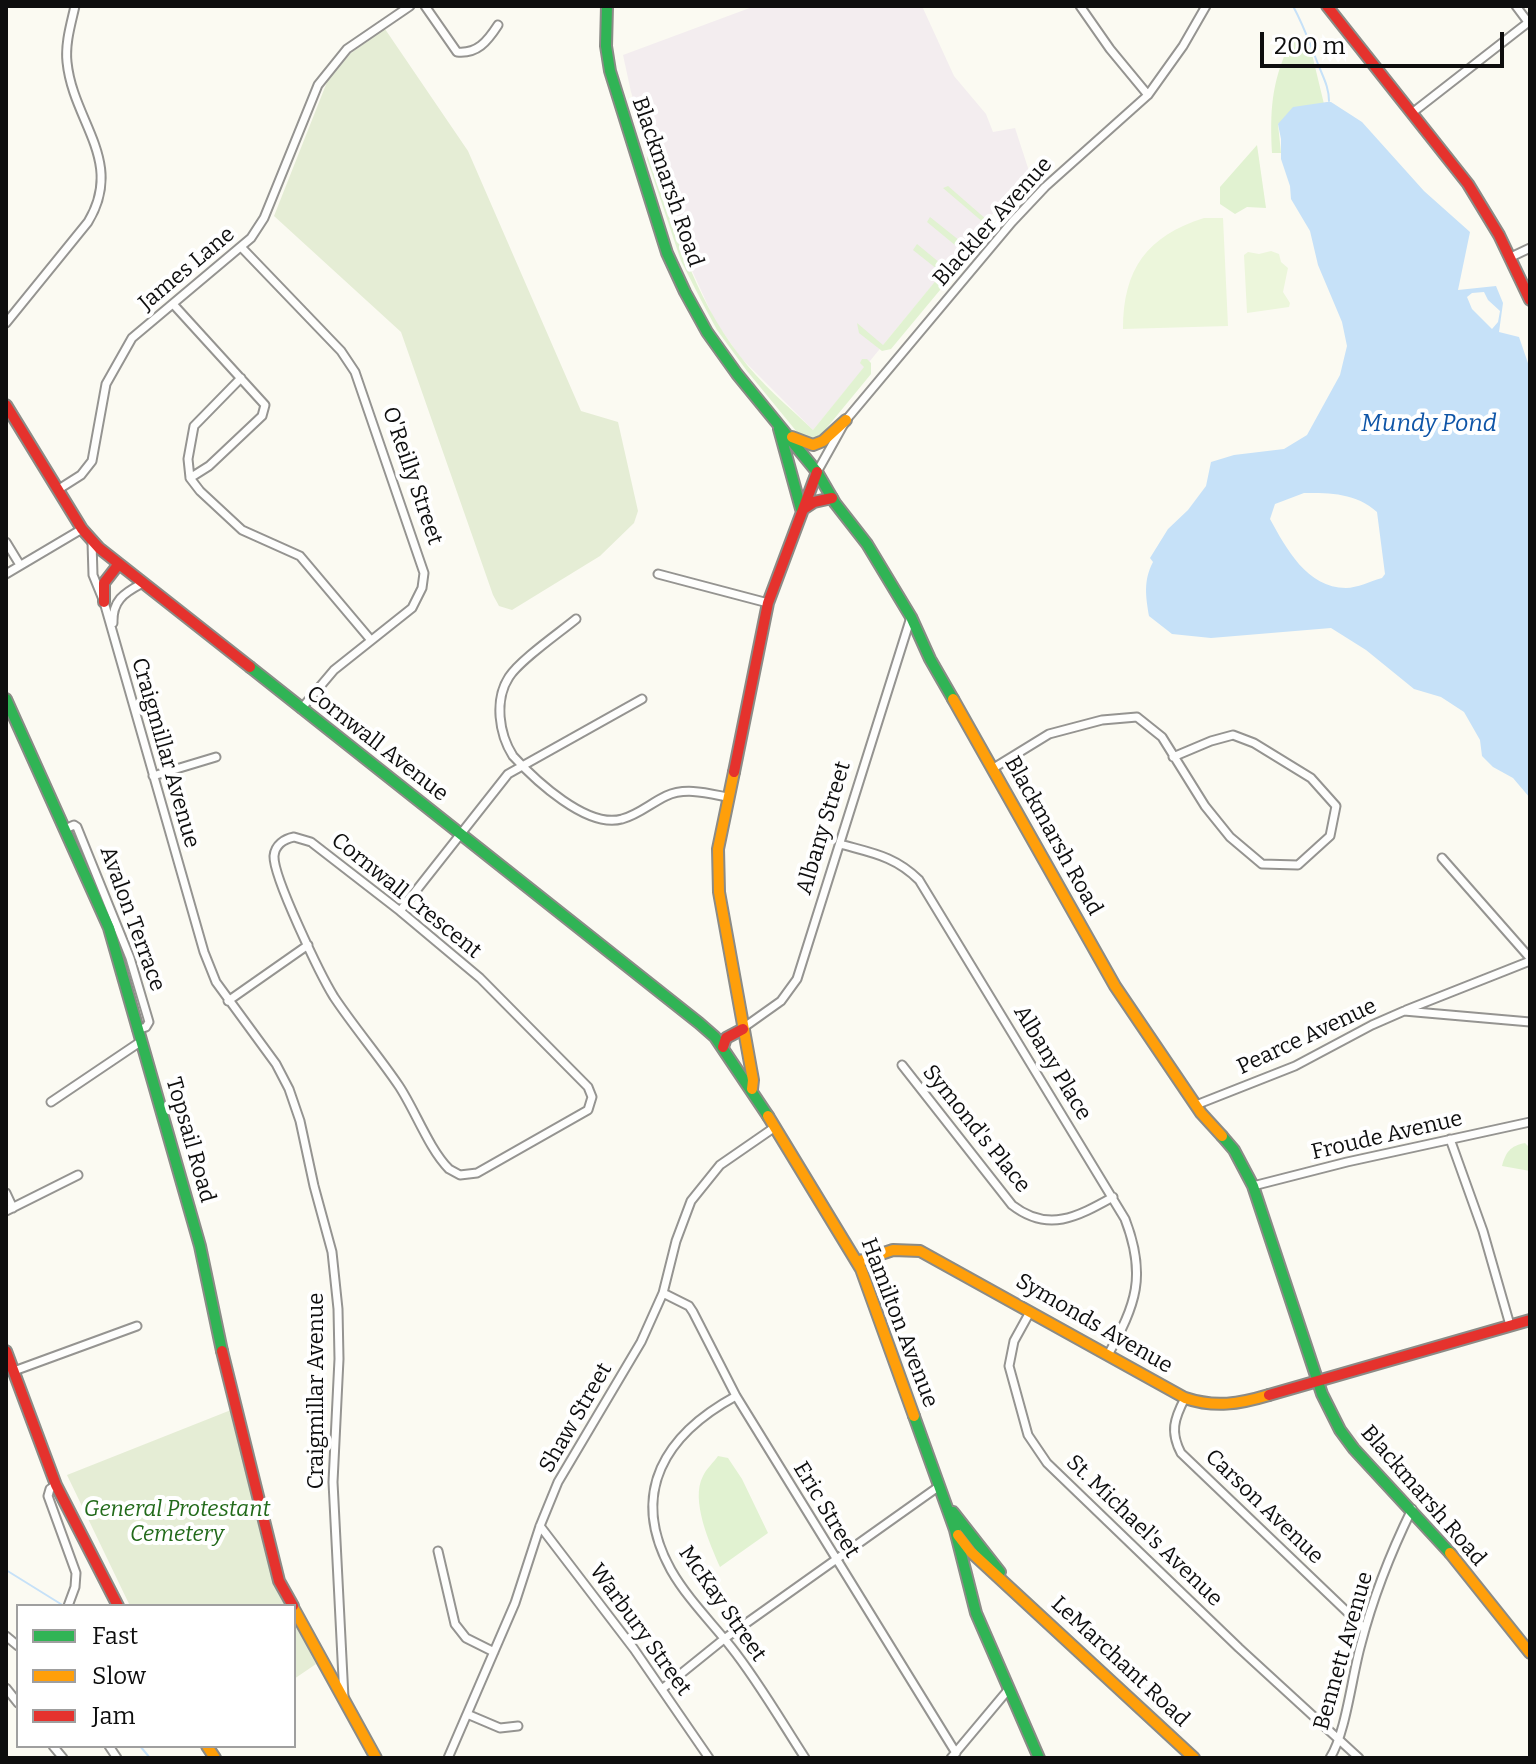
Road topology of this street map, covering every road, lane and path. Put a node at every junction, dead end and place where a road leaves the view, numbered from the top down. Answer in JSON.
{"nodes":[{"id":1,"x":75,"y":6,"type":"edge"},
{"id":2,"x":410,"y":6,"type":"edge"},
{"id":3,"x":425,"y":6,"type":"edge"},
{"id":4,"x":607,"y":6,"type":"edge"},
{"id":5,"x":1080,"y":6,"type":"edge"},
{"id":6,"x":1206,"y":6,"type":"edge"},
{"id":7,"x":1327,"y":6,"type":"edge"},
{"id":8,"x":1516,"y":6,"type":"edge"},
{"id":9,"x":1529,"y":21,"type":"edge"},
{"id":10,"x":498,"y":25,"type":"dead end"},
{"id":11,"x":1148,"y":95,"type":"junction"},
{"id":12,"x":1412,"y":113,"type":"junction"},
{"id":13,"x":242,"y":248,"type":"junction"},
{"id":14,"x":1530,"y":248,"type":"edge"},
{"id":15,"x":1511,"y":257,"type":"junction"},
{"id":16,"x":1530,"y":300,"type":"edge"},
{"id":17,"x":173,"y":304,"type":"junction"},
{"id":18,"x":6,"y":323,"type":"edge"},
{"id":19,"x":241,"y":378,"type":"junction"},
{"id":20,"x":6,"y":405,"type":"edge"},
{"id":21,"x":846,"y":420,"type":"junction"},
{"id":22,"x":778,"y":426,"type":"junction"},
{"id":23,"x":817,"y":472,"type":"junction"},
{"id":24,"x":190,"y":478,"type":"junction"},
{"id":25,"x":59,"y":489,"type":"junction"},
{"id":26,"x":832,"y":498,"type":"junction"},
{"id":27,"x":802,"y":511,"type":"junction"},
{"id":28,"x":82,"y":529,"type":"junction"},
{"id":29,"x":6,"y":542,"type":"edge"},
{"id":30,"x":92,"y":542,"type":"junction"},
{"id":31,"x":20,"y":565,"type":"junction"},
{"id":32,"x":118,"y":565,"type":"junction"},
{"id":33,"x":6,"y":574,"type":"edge"},
{"id":34,"x":658,"y":574,"type":"dead end"},
{"id":35,"x":141,"y":584,"type":"junction"},
{"id":36,"x":104,"y":602,"type":"junction"},
{"id":37,"x":768,"y":603,"type":"junction"},
{"id":38,"x":911,"y":617,"type":"junction"},
{"id":39,"x":576,"y":619,"type":"dead end"},
{"id":40,"x":370,"y":639,"type":"junction"},
{"id":41,"x":115,"y":641,"type":"junction"},
{"id":42,"x":6,"y":699,"type":"edge"},
{"id":43,"x":642,"y":699,"type":"dead end"},
{"id":44,"x":301,"y":709,"type":"junction"},
{"id":45,"x":216,"y":757,"type":"dead end"},
{"id":46,"x":1173,"y":757,"type":"junction"},
{"id":47,"x":522,"y":766,"type":"junction"},
{"id":48,"x":992,"y":769,"type":"junction"},
{"id":49,"x":153,"y":776,"type":"junction"},
{"id":50,"x":727,"y":797,"type":"junction"},
{"id":51,"x":460,"y":835,"type":"junction"},
{"id":52,"x":840,"y":844,"type":"junction"},
{"id":53,"x":1442,"y":858,"type":"dead end"},
{"id":54,"x":400,"y":911,"type":"junction"},
{"id":55,"x":308,"y":945,"type":"junction"},
{"id":56,"x":1530,"y":960,"type":"edge"},
{"id":57,"x":228,"y":1001,"type":"junction"},
{"id":58,"x":1404,"y":1011,"type":"junction"},
{"id":59,"x":1530,"y":1022,"type":"edge"},
{"id":60,"x":743,"y":1029,"type":"junction"},
{"id":61,"x":138,"y":1036,"type":"junction"},
{"id":62,"x":723,"y":1047,"type":"junction"},
{"id":63,"x":902,"y":1065,"type":"dead end"},
{"id":64,"x":752,"y":1089,"type":"junction"},
{"id":65,"x":51,"y":1102,"type":"dead end"},
{"id":66,"x":1196,"y":1105,"type":"junction"},
{"id":67,"x":1530,"y":1122,"type":"edge"},
{"id":68,"x":775,"y":1127,"type":"junction"},
{"id":69,"x":1450,"y":1139,"type":"junction"},
{"id":70,"x":78,"y":1175,"type":"dead end"},
{"id":71,"x":1253,"y":1186,"type":"junction"},
{"id":72,"x":6,"y":1193,"type":"edge"},
{"id":73,"x":1113,"y":1197,"type":"junction"},
{"id":74,"x":10,"y":1209,"type":"edge"},
{"id":75,"x":857,"y":1262,"type":"junction"},
{"id":76,"x":663,"y":1293,"type":"junction"},
{"id":77,"x":1030,"y":1312,"type":"junction"},
{"id":78,"x":1530,"y":1320,"type":"edge"},
{"id":79,"x":1510,"y":1325,"type":"junction"},
{"id":80,"x":137,"y":1326,"type":"dead end"},
{"id":81,"x":6,"y":1351,"type":"edge"},
{"id":82,"x":1108,"y":1355,"type":"junction"},
{"id":83,"x":14,"y":1371,"type":"junction"},
{"id":84,"x":1318,"y":1381,"type":"junction"},
{"id":85,"x":736,"y":1396,"type":"junction"},
{"id":86,"x":1185,"y":1398,"type":"junction"},
{"id":87,"x":56,"y":1485,"type":"junction"},
{"id":88,"x":940,"y":1492,"type":"junction"},
{"id":89,"x":1412,"y":1509,"type":"junction"},
{"id":90,"x":540,"y":1526,"type":"junction"},
{"id":91,"x":955,"y":1530,"type":"junction"},
{"id":92,"x":972,"y":1539,"type":"junction"},
{"id":93,"x":438,"y":1551,"type":"dead end"},
{"id":94,"x":971,"y":1552,"type":"junction"},
{"id":95,"x":835,"y":1560,"type":"junction"},
{"id":96,"x":987,"y":1567,"type":"junction"},
{"id":97,"x":970,"y":1575,"type":"junction"},
{"id":98,"x":969,"y":1588,"type":"junction"},
{"id":99,"x":1018,"y":1596,"type":"junction"},
{"id":100,"x":70,"y":1602,"type":"edge"},
{"id":101,"x":117,"y":1604,"type":"edge"},
{"id":102,"x":291,"y":1604,"type":"edge"},
{"id":103,"x":296,"y":1613,"type":"edge"},
{"id":104,"x":1365,"y":1629,"type":"junction"},
{"id":105,"x":724,"y":1639,"type":"junction"},
{"id":106,"x":494,"y":1652,"type":"junction"},
{"id":107,"x":1530,"y":1653,"type":"edge"},
{"id":108,"x":662,"y":1689,"type":"junction"},
{"id":109,"x":1008,"y":1690,"type":"junction"},
{"id":110,"x":344,"y":1704,"type":"junction"},
{"id":111,"x":467,"y":1714,"type":"junction"},
{"id":112,"x":518,"y":1726,"type":"dead end"},
{"id":113,"x":1338,"y":1737,"type":"junction"},
{"id":114,"x":954,"y":1756,"type":"edge"},
{"id":115,"x":376,"y":1758,"type":"edge"},
{"id":116,"x":448,"y":1758,"type":"edge"},
{"id":117,"x":709,"y":1758,"type":"edge"},
{"id":118,"x":805,"y":1758,"type":"edge"},
{"id":119,"x":1039,"y":1758,"type":"edge"},
{"id":120,"x":1194,"y":1758,"type":"edge"},
{"id":121,"x":1330,"y":1758,"type":"edge"},
{"id":122,"x":1359,"y":1758,"type":"edge"}],
"edges":[{"from":1,"to":18,"type":"street"},
{"from":2,"to":13,"type":"street","name":"James Lane"},
{"from":3,"to":10,"type":"street"},
{"from":4,"to":22,"type":"street","name":"Blackmarsh Road"},
{"from":5,"to":11,"type":"street"},
{"from":6,"to":11,"type":"street","name":"Blackler Avenue"},
{"from":7,"to":12,"type":"street"},
{"from":8,"to":9,"type":"street"},
{"from":9,"to":12,"type":"street"},
{"from":11,"to":21,"type":"street","name":"Blackler Avenue"},
{"from":12,"to":15,"type":"street"},
{"from":13,"to":17,"type":"street","name":"James Lane"},
{"from":13,"to":40,"type":"street","name":"O'Reilly Street"},
{"from":14,"to":15,"type":"street"},
{"from":15,"to":16,"type":"street"},
{"from":17,"to":19,"type":"street"},
{"from":17,"to":25,"type":"street","name":"James Lane"},
{"from":19,"to":24,"type":"street"},
{"from":19,"to":24,"type":"street"},
{"from":20,"to":25,"type":"street","name":"Cornwall Avenue"},
{"from":21,"to":22,"type":"street"},
{"from":21,"to":23,"type":"street","name":"Blackler Avenue"},
{"from":22,"to":23,"type":"street","name":"Blackmarsh Road"},
{"from":22,"to":27,"type":"street"},
{"from":23,"to":26,"type":"street","name":"Blackmarsh Road"},
{"from":23,"to":27,"type":"street"},
{"from":24,"to":40,"type":"street"},
{"from":25,"to":28,"type":"street","name":"Cornwall Avenue"},
{"from":26,"to":27,"type":"street"},
{"from":26,"to":38,"type":"street","name":"Blackmarsh Road"},
{"from":27,"to":37,"type":"street"},
{"from":28,"to":30,"type":"street","name":"Cornwall Avenue"},
{"from":28,"to":31,"type":"street"},
{"from":29,"to":31,"type":"street"},
{"from":30,"to":32,"type":"street","name":"Cornwall Avenue"},
{"from":30,"to":36,"type":"street","name":"Craigmillar Avenue"},
{"from":31,"to":33,"type":"street"},
{"from":32,"to":35,"type":"street","name":"Cornwall Avenue"},
{"from":32,"to":36,"type":"street"},
{"from":34,"to":37,"type":"street"},
{"from":35,"to":41,"type":"street","name":"Craigmillar Avenue"},
{"from":35,"to":44,"type":"street","name":"Cornwall Avenue"},
{"from":36,"to":41,"type":"street","name":"Craigmillar Avenue"},
{"from":37,"to":50,"type":"street"},
{"from":38,"to":48,"type":"street","name":"Blackmarsh Road"},
{"from":38,"to":52,"type":"street","name":"Albany Street"},
{"from":39,"to":47,"type":"street"},
{"from":40,"to":44,"type":"street","name":"O'Reilly Street"},
{"from":41,"to":49,"type":"street","name":"Craigmillar Avenue"},
{"from":42,"to":61,"type":"street","name":"Topsail Road"},
{"from":43,"to":47,"type":"street"},
{"from":44,"to":51,"type":"street","name":"Cornwall Avenue"},
{"from":45,"to":49,"type":"street"},
{"from":46,"to":46,"type":"street"},
{"from":46,"to":48,"type":"street"},
{"from":47,"to":50,"type":"street"},
{"from":47,"to":51,"type":"street"},
{"from":48,"to":66,"type":"street","name":"Blackmarsh Road"},
{"from":49,"to":57,"type":"street","name":"Craigmillar Avenue"},
{"from":50,"to":60,"type":"street"},
{"from":51,"to":54,"type":"street"},
{"from":51,"to":62,"type":"street","name":"Cornwall Avenue"},
{"from":52,"to":60,"type":"street","name":"Albany Street"},
{"from":52,"to":73,"type":"street","name":"Albany Place"},
{"from":53,"to":56,"type":"street"},
{"from":54,"to":55,"type":"street","name":"Cornwall Crescent"},
{"from":54,"to":55,"type":"street","name":"Cornwall Crescent"},
{"from":55,"to":57,"type":"street"},
{"from":56,"to":58,"type":"street"},
{"from":57,"to":110,"type":"street","name":"Craigmillar Avenue"},
{"from":58,"to":59,"type":"street","name":"Pearce Avenue"},
{"from":58,"to":66,"type":"street","name":"Pearce Avenue"},
{"from":60,"to":62,"type":"street","name":"Albany Street"},
{"from":60,"to":64,"type":"street"},
{"from":61,"to":65,"type":"street"},
{"from":61,"to":102,"type":"street","name":"Topsail Road"},
{"from":62,"to":64,"type":"street","name":"Cornwall Avenue"},
{"from":63,"to":73,"type":"street","name":"Symond's Place"},
{"from":64,"to":68,"type":"street","name":"Hamilton Avenue"},
{"from":66,"to":71,"type":"street","name":"Blackmarsh Road"},
{"from":67,"to":69,"type":"street","name":"Froude Avenue"},
{"from":68,"to":75,"type":"street","name":"Hamilton Avenue"},
{"from":68,"to":76,"type":"street","name":"Shaw Street"},
{"from":69,"to":71,"type":"street","name":"Froude Avenue"},
{"from":69,"to":79,"type":"street"},
{"from":70,"to":74,"type":"street"},
{"from":71,"to":84,"type":"street","name":"Blackmarsh Road"},
{"from":72,"to":74,"type":"street"},
{"from":73,"to":82,"type":"street","name":"Albany Place"},
{"from":75,"to":77,"type":"street","name":"Symonds Avenue"},
{"from":75,"to":88,"type":"street","name":"Hamilton Avenue"},
{"from":76,"to":85,"type":"street","name":"Eric Street"},
{"from":76,"to":90,"type":"street","name":"Shaw Street"},
{"from":77,"to":82,"type":"street","name":"Symonds Avenue"},
{"from":77,"to":113,"type":"street","name":"St. Michael's Avenue"},
{"from":78,"to":79,"type":"street","name":"Symonds Avenue"},
{"from":79,"to":84,"type":"street","name":"Symonds Avenue"},
{"from":80,"to":83,"type":"street"},
{"from":81,"to":83,"type":"street"},
{"from":82,"to":86,"type":"street","name":"Symonds Avenue"},
{"from":83,"to":87,"type":"street"},
{"from":84,"to":86,"type":"street","name":"Symonds Avenue"},
{"from":84,"to":89,"type":"street","name":"Blackmarsh Road"},
{"from":85,"to":95,"type":"street","name":"Eric Street"},
{"from":85,"to":105,"type":"street","name":"McKay Street"},
{"from":86,"to":104,"type":"street","name":"Carson Avenue"},
{"from":87,"to":100,"type":"street"},
{"from":87,"to":101,"type":"street"},
{"from":88,"to":91,"type":"street","name":"Hamilton Avenue"},
{"from":88,"to":92,"type":"street","name":"Hamilton Avenue"},
{"from":88,"to":95,"type":"street"},
{"from":89,"to":104,"type":"street","name":"Bennett Avenue"},
{"from":89,"to":107,"type":"street","name":"Blackmarsh Road"},
{"from":90,"to":106,"type":"street","name":"Shaw Street"},
{"from":90,"to":108,"type":"street","name":"Warbury Street"},
{"from":91,"to":94,"type":"street","name":"LeMarchant Road"},
{"from":91,"to":98,"type":"street","name":"Hamilton Avenue"},
{"from":92,"to":94,"type":"street","name":"Hamilton Avenue"},
{"from":92,"to":99,"type":"street","name":"LeMarchant Road"},
{"from":93,"to":106,"type":"street"},
{"from":94,"to":96,"type":"street","name":"LeMarchant Road"},
{"from":94,"to":97,"type":"street","name":"Hamilton Avenue"},
{"from":95,"to":105,"type":"street"},
{"from":95,"to":114,"type":"street","name":"Eric Street"},
{"from":96,"to":97,"type":"street"},
{"from":96,"to":99,"type":"street","name":"LeMarchant Road"},
{"from":97,"to":98,"type":"street","name":"Hamilton Avenue"},
{"from":98,"to":109,"type":"street","name":"Hamilton Avenue"},
{"from":99,"to":120,"type":"street","name":"LeMarchant Road"},
{"from":103,"to":110,"type":"street","name":"Topsail Road"},
{"from":104,"to":113,"type":"street","name":"Bennett Avenue"},
{"from":105,"to":108,"type":"street"},
{"from":105,"to":118,"type":"street","name":"McKay Street"},
{"from":106,"to":111,"type":"street","name":"Shaw Street"},
{"from":108,"to":117,"type":"street","name":"Warbury Street"},
{"from":109,"to":114,"type":"street"},
{"from":109,"to":119,"type":"street","name":"Hamilton Avenue"},
{"from":110,"to":115,"type":"street","name":"Topsail Road"},
{"from":111,"to":112,"type":"street"},
{"from":111,"to":116,"type":"street","name":"Shaw Street"},
{"from":113,"to":121,"type":"street","name":"Bennett Avenue"},
{"from":113,"to":122,"type":"street","name":"St. Michael's Avenue"}]}
